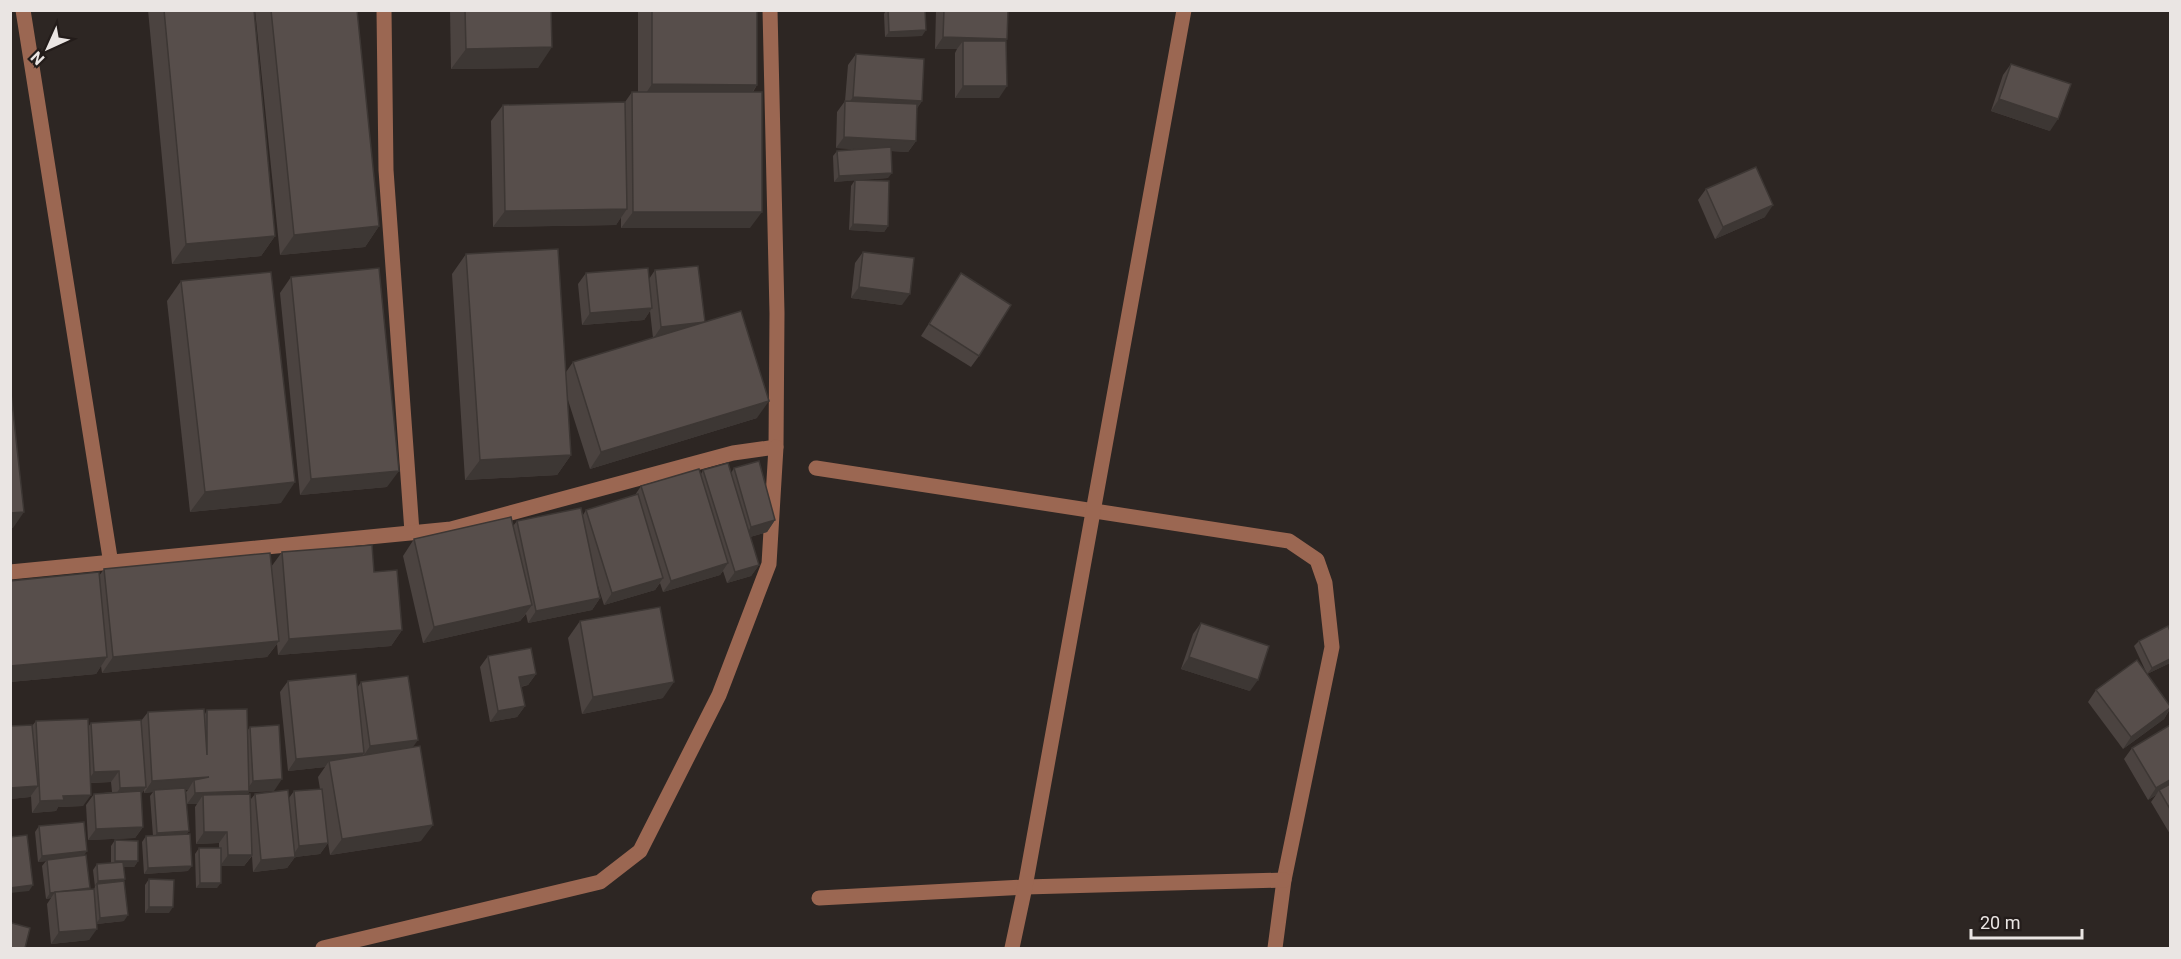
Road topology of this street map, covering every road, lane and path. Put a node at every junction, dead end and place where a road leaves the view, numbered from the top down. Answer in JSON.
{"nodes":[{"id":1,"x":23,"y":10,"type":"edge"},
{"id":2,"x":384,"y":10,"type":"edge"},
{"id":3,"x":770,"y":10,"type":"edge"},
{"id":4,"x":1184,"y":10,"type":"edge"},
{"id":5,"x":776,"y":447,"type":"junction"},
{"id":6,"x":816,"y":468,"type":"dead end"},
{"id":7,"x":1093,"y":510,"type":"junction"},
{"id":8,"x":412,"y":532,"type":"junction"},
{"id":9,"x":111,"y":564,"type":"junction"},
{"id":10,"x":10,"y":572,"type":"edge"},
{"id":11,"x":1284,"y":880,"type":"junction"},
{"id":12,"x":1025,"y":887,"type":"junction"},
{"id":13,"x":819,"y":898,"type":"dead end"},
{"id":14,"x":323,"y":948,"type":"edge"},
{"id":15,"x":1012,"y":948,"type":"edge"},
{"id":16,"x":1275,"y":948,"type":"edge"}],
"edges":[{"from":1,"to":9,"type":"street"},
{"from":2,"to":8,"type":"street"},
{"from":3,"to":5,"type":"street"},
{"from":4,"to":7,"type":"street"},
{"from":5,"to":8,"type":"street"},
{"from":5,"to":14,"type":"street"},
{"from":6,"to":7,"type":"street"},
{"from":7,"to":11,"type":"street"},
{"from":7,"to":12,"type":"street"},
{"from":8,"to":9,"type":"street"},
{"from":9,"to":10,"type":"street"},
{"from":11,"to":12,"type":"street"},
{"from":11,"to":16,"type":"street"},
{"from":12,"to":13,"type":"street"},
{"from":12,"to":15,"type":"street"}]}
